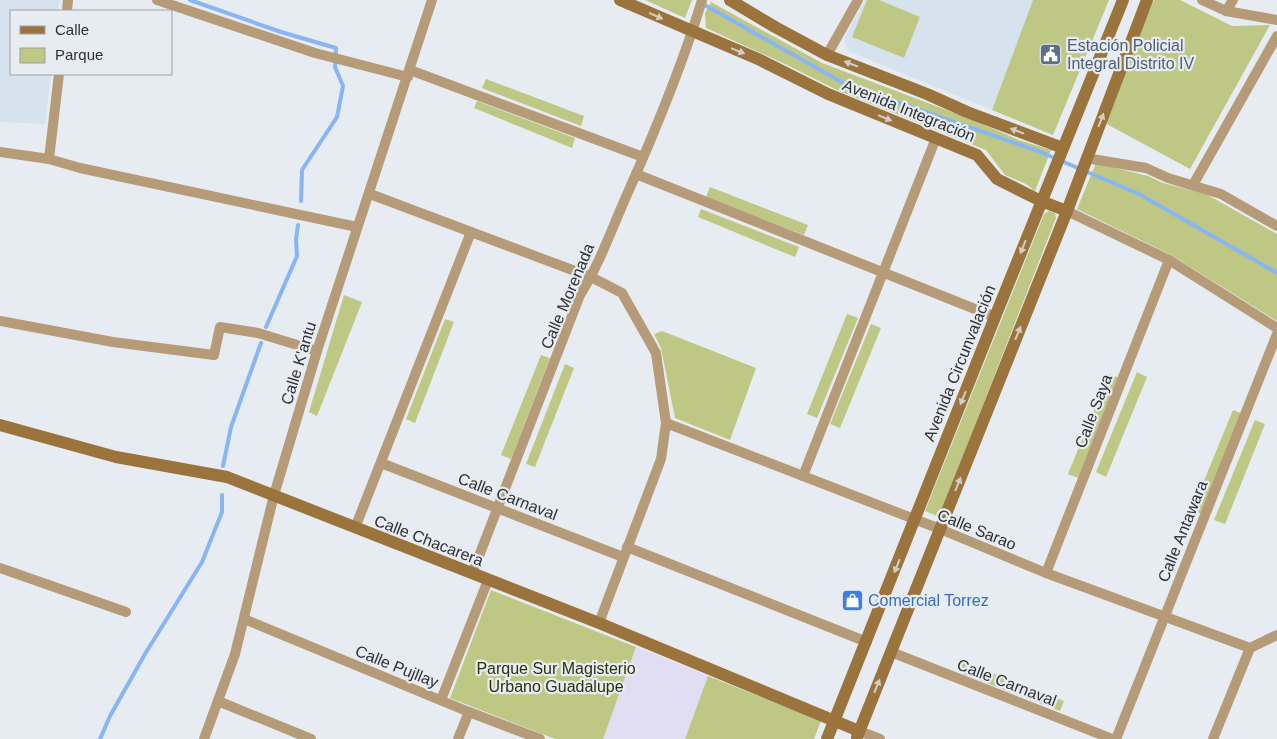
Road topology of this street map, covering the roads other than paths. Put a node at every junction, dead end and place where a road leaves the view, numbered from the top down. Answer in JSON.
{"nodes":[{"id":1,"x":157,"y":0,"type":"edge"},
{"id":2,"x":432,"y":0,"type":"edge"},
{"id":3,"x":620,"y":0,"type":"edge"},
{"id":4,"x":702,"y":0,"type":"edge"},
{"id":5,"x":730,"y":0,"type":"edge"},
{"id":6,"x":858,"y":0,"type":"edge"},
{"id":7,"x":1123,"y":0,"type":"edge"},
{"id":8,"x":1147,"y":0,"type":"edge"},
{"id":9,"x":1202,"y":0,"type":"edge"},
{"id":10,"x":1233,"y":0,"type":"edge"},
{"id":11,"x":1226,"y":11,"type":"junction"},
{"id":12,"x":1277,"y":20,"type":"edge"},
{"id":13,"x":692,"y":32,"type":"junction"},
{"id":14,"x":1277,"y":36,"type":"edge"},
{"id":15,"x":827,"y":55,"type":"junction"},
{"id":16,"x":409,"y":73,"type":"junction"},
{"id":17,"x":59,"y":75,"type":"edge"},
{"id":18,"x":936,"y":138,"type":"junction"},
{"id":19,"x":0,"y":152,"type":"edge"},
{"id":20,"x":643,"y":157,"type":"junction"},
{"id":21,"x":1060,"y":157,"type":"junction"},
{"id":22,"x":49,"y":159,"type":"junction"},
{"id":23,"x":1083,"y":167,"type":"junction"},
{"id":24,"x":636,"y":174,"type":"junction"},
{"id":25,"x":1193,"y":185,"type":"junction"},
{"id":26,"x":370,"y":194,"type":"junction"},
{"id":27,"x":1041,"y":201,"type":"junction"},
{"id":28,"x":1067,"y":211,"type":"junction"},
{"id":29,"x":1277,"y":226,"type":"edge"},
{"id":30,"x":357,"y":227,"type":"junction"},
{"id":31,"x":472,"y":232,"type":"junction"},
{"id":32,"x":1169,"y":260,"type":"junction"},
{"id":33,"x":883,"y":272,"type":"junction"},
{"id":34,"x":591,"y":277,"type":"junction"},
{"id":35,"x":995,"y":317,"type":"junction"},
{"id":36,"x":0,"y":321,"type":"edge"},
{"id":37,"x":1277,"y":328,"type":"edge"},
{"id":38,"x":1277,"y":334,"type":"edge"},
{"id":39,"x":316,"y":351,"type":"junction"},
{"id":40,"x":666,"y":423,"type":"junction"},
{"id":41,"x":0,"y":425,"type":"edge"},
{"id":42,"x":381,"y":463,"type":"junction"},
{"id":43,"x":803,"y":476,"type":"junction"},
{"id":44,"x":274,"y":495,"type":"junction"},
{"id":45,"x":498,"y":508,"type":"junction"},
{"id":46,"x":914,"y":521,"type":"junction"},
{"id":47,"x":354,"y":528,"type":"junction"},
{"id":48,"x":940,"y":529,"type":"junction"},
{"id":49,"x":625,"y":552,"type":"junction"},
{"id":50,"x":0,"y":568,"type":"edge"},
{"id":51,"x":1046,"y":573,"type":"junction"},
{"id":52,"x":472,"y":574,"type":"junction"},
{"id":53,"x":488,"y":580,"type":"junction"},
{"id":54,"x":126,"y":612,"type":"dead end"},
{"id":55,"x":1164,"y":616,"type":"junction"},
{"id":56,"x":244,"y":619,"type":"junction"},
{"id":57,"x":599,"y":623,"type":"junction"},
{"id":58,"x":1277,"y":635,"type":"edge"},
{"id":59,"x":867,"y":642,"type":"junction"},
{"id":60,"x":1250,"y":648,"type":"junction"},
{"id":61,"x":891,"y":652,"type":"junction"},
{"id":62,"x":441,"y":700,"type":"junction"},
{"id":63,"x":218,"y":701,"type":"junction"},
{"id":64,"x":469,"y":712,"type":"junction"},
{"id":65,"x":835,"y":721,"type":"junction"},
{"id":66,"x":858,"y":735,"type":"edge"},
{"id":67,"x":204,"y":739,"type":"edge"},
{"id":68,"x":311,"y":739,"type":"edge"},
{"id":69,"x":458,"y":739,"type":"edge"},
{"id":70,"x":540,"y":739,"type":"edge"},
{"id":71,"x":827,"y":739,"type":"edge"},
{"id":72,"x":880,"y":739,"type":"edge"},
{"id":73,"x":1112,"y":739,"type":"edge"},
{"id":74,"x":1116,"y":739,"type":"edge"},
{"id":75,"x":1213,"y":739,"type":"edge"}],
"edges":[{"from":1,"to":16,"type":"street"},
{"from":2,"to":16,"type":"street","name":"Calle K'antu"},
{"from":3,"to":13,"type":"main road","name":"Avenida Integración","one_way":true},
{"from":4,"to":13,"type":"street","name":"Calle Morenada"},
{"from":5,"to":15,"type":"main road","name":"Avenida Integración"},
{"from":6,"to":15,"type":"street"},
{"from":7,"to":21,"type":"main road","name":"Avenida Circunvalación"},
{"from":23,"to":8,"type":"main road","one_way":true},
{"from":9,"to":11,"type":"street"},
{"from":10,"to":11,"type":"street"},
{"from":11,"to":12,"type":"street"},
{"from":13,"to":18,"type":"main road","name":"Avenida Integración","one_way":true},
{"from":13,"to":20,"type":"street","name":"Calle Morenada"},
{"from":14,"to":25,"type":"street"},
{"from":21,"to":15,"type":"main road","name":"Avenida Integración","one_way":true},
{"from":16,"to":20,"type":"street"},
{"from":16,"to":26,"type":"street","name":"Calle K'antu"},
{"from":17,"to":22,"type":"street"},
{"from":18,"to":27,"type":"main road","name":"Avenida Integración"},
{"from":18,"to":33,"type":"street"},
{"from":19,"to":22,"type":"street"},
{"from":20,"to":24,"type":"street","name":"Calle Morenada"},
{"from":21,"to":27,"type":"main road","name":"Avenida Circunvalación"},
{"from":22,"to":30,"type":"street"},
{"from":23,"to":25,"type":"street"},
{"from":23,"to":28,"type":"main road"},
{"from":24,"to":33,"type":"street"},
{"from":24,"to":34,"type":"street","name":"Calle Morenada"},
{"from":25,"to":29,"type":"street"},
{"from":26,"to":30,"type":"street","name":"Calle K'antu"},
{"from":26,"to":31,"type":"street"},
{"from":27,"to":28,"type":"main road","name":"Avenida Integración"},
{"from":27,"to":35,"type":"main road","name":"Avenida Circunvalación","one_way":true},
{"from":28,"to":32,"type":"street","name":"Avenida Integración"},
{"from":48,"to":28,"type":"main road","one_way":true},
{"from":30,"to":39,"type":"street","name":"Calle K'antu"},
{"from":31,"to":34,"type":"street"},
{"from":31,"to":42,"type":"street"},
{"from":32,"to":37,"type":"street","name":"Avenida Integración"},
{"from":32,"to":51,"type":"street","name":"Calle Saya"},
{"from":33,"to":35,"type":"street"},
{"from":33,"to":43,"type":"street"},
{"from":34,"to":40,"type":"street"},
{"from":34,"to":45,"type":"street","name":"Calle Morenada"},
{"from":35,"to":46,"type":"main road","name":"Avenida Circunvalación","one_way":true},
{"from":36,"to":39,"type":"street"},
{"from":38,"to":55,"type":"street","name":"Calle Antawara"},
{"from":39,"to":44,"type":"street","name":"Calle K'antu"},
{"from":40,"to":43,"type":"street","name":"Calle Sarao"},
{"from":40,"to":49,"type":"street"},
{"from":41,"to":44,"type":"main road","name":"Calle Chacarera"},
{"from":42,"to":45,"type":"street","name":"Calle Carnaval"},
{"from":42,"to":47,"type":"street"},
{"from":43,"to":46,"type":"street","name":"Calle Sarao"},
{"from":44,"to":47,"type":"main road","name":"Calle Chacarera"},
{"from":44,"to":56,"type":"street","name":"Calle K'antu"},
{"from":45,"to":49,"type":"street","name":"Calle Carnaval"},
{"from":45,"to":52,"type":"street","name":"Calle Morenada"},
{"from":46,"to":48,"type":"street","name":"Calle Sarao"},
{"from":46,"to":59,"type":"main road","name":"Avenida Circunvalación","one_way":true},
{"from":47,"to":52,"type":"main road","name":"Calle Chacarera"},
{"from":48,"to":51,"type":"street","name":"Calle Sarao"},
{"from":48,"to":61,"type":"main road"},
{"from":49,"to":57,"type":"street"},
{"from":49,"to":59,"type":"street","name":"Calle Carnaval"},
{"from":50,"to":54,"type":"street"},
{"from":51,"to":55,"type":"street","name":"Calle Sarao"},
{"from":52,"to":53,"type":"main road","name":"Calle Chacarera"},
{"from":53,"to":57,"type":"main road","name":"Calle Chacarera"},
{"from":53,"to":62,"type":"street"},
{"from":55,"to":60,"type":"street","name":"Calle Sarao"},
{"from":55,"to":74,"type":"street","name":"Calle Antawara"},
{"from":56,"to":62,"type":"street","name":"Calle Pujllay"},
{"from":56,"to":63,"type":"street","name":"Calle K'antu"},
{"from":57,"to":65,"type":"main road","name":"Calle Chacarera"},
{"from":58,"to":60,"type":"street"},
{"from":59,"to":65,"type":"main road","name":"Avenida Circunvalación"},
{"from":60,"to":75,"type":"street"},
{"from":66,"to":61,"type":"main road","one_way":true},
{"from":61,"to":73,"type":"street","name":"Calle Carnaval"},
{"from":62,"to":64,"type":"street","name":"Calle Pujllay"},
{"from":63,"to":67,"type":"street","name":"Calle K'antu"},
{"from":63,"to":68,"type":"street"},
{"from":64,"to":69,"type":"street"},
{"from":64,"to":70,"type":"street","name":"Calle Pujllay"},
{"from":65,"to":66,"type":"main road","name":"Calle Chacarera"},
{"from":65,"to":71,"type":"main road","name":"Avenida Circunvalación"},
{"from":66,"to":72,"type":"street"}]}
